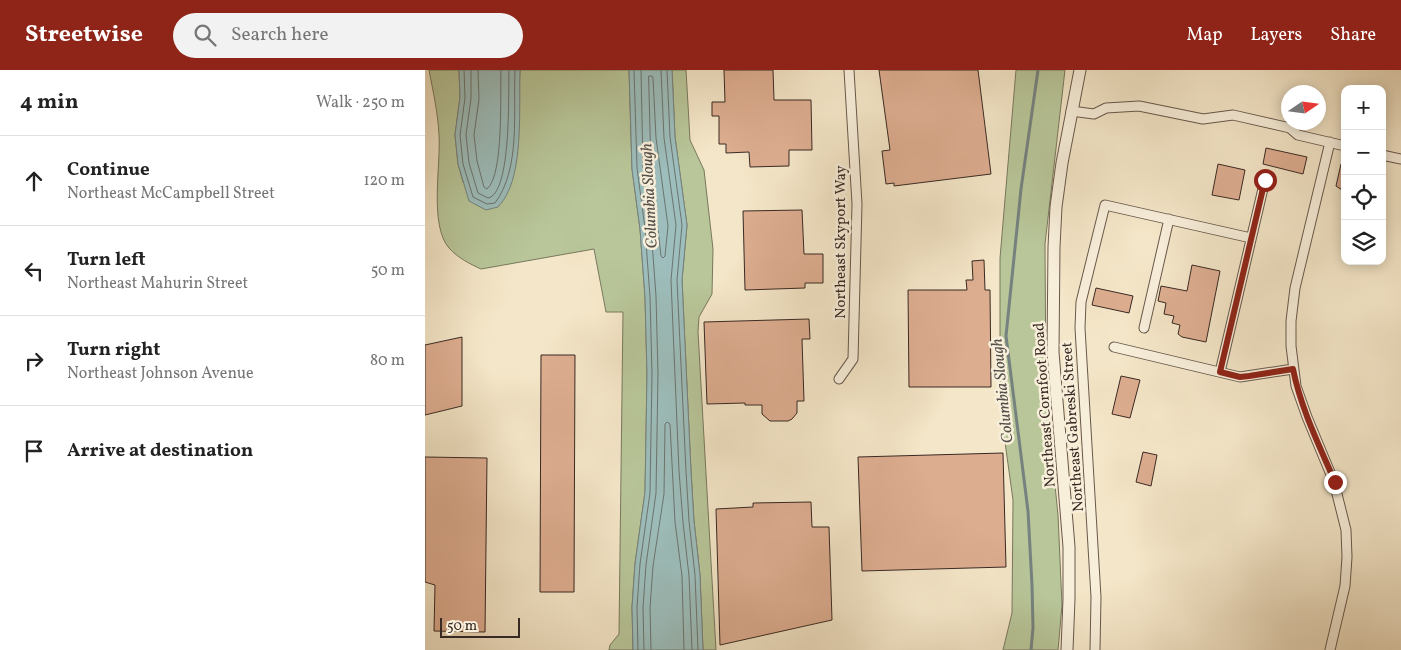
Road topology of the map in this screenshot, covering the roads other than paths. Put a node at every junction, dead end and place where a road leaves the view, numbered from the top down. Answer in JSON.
{"nodes":[{"id":1,"x":849,"y":70,"type":"edge"},
{"id":2,"x":1080,"y":70,"type":"edge"},
{"id":3,"x":1071,"y":111,"type":"junction"},
{"id":4,"x":1330,"y":142,"type":"junction"},
{"id":5,"x":1341,"y":145,"type":"edge"},
{"id":6,"x":1386,"y":156,"type":"edge"},
{"id":7,"x":1401,"y":159,"type":"edge"},
{"id":8,"x":1265,"y":180,"type":"dead end"},
{"id":9,"x":1169,"y":219,"type":"junction"},
{"id":10,"x":1251,"y":238,"type":"junction"},
{"id":11,"x":1145,"y":328,"type":"dead end"},
{"id":12,"x":1114,"y":347,"type":"dead end"},
{"id":13,"x":1293,"y":369,"type":"junction"},
{"id":14,"x":1220,"y":372,"type":"junction"},
{"id":15,"x":839,"y":379,"type":"dead end"},
{"id":16,"x":1067,"y":650,"type":"edge"},
{"id":17,"x":1095,"y":650,"type":"edge"},
{"id":18,"x":1330,"y":650,"type":"edge"}],
"edges":[{"from":1,"to":15,"type":"street","name":"Northeast Skyport Way"},
{"from":2,"to":3,"type":"street","name":"Northeast Cornfoot Road"},
{"from":3,"to":4,"type":"street"},
{"from":3,"to":16,"type":"street","name":"Northeast Cornfoot Road"},
{"from":4,"to":5,"type":"street"},
{"from":4,"to":13,"type":"street"},
{"from":6,"to":7,"type":"street"},
{"from":8,"to":10,"type":"street"},
{"from":9,"to":10,"type":"street"},
{"from":9,"to":11,"type":"street"},
{"from":9,"to":17,"type":"street","name":"Northeast Gabreski Street"},
{"from":10,"to":14,"type":"street"},
{"from":12,"to":14,"type":"street"},
{"from":13,"to":14,"type":"street"},
{"from":13,"to":18,"type":"street"}]}
